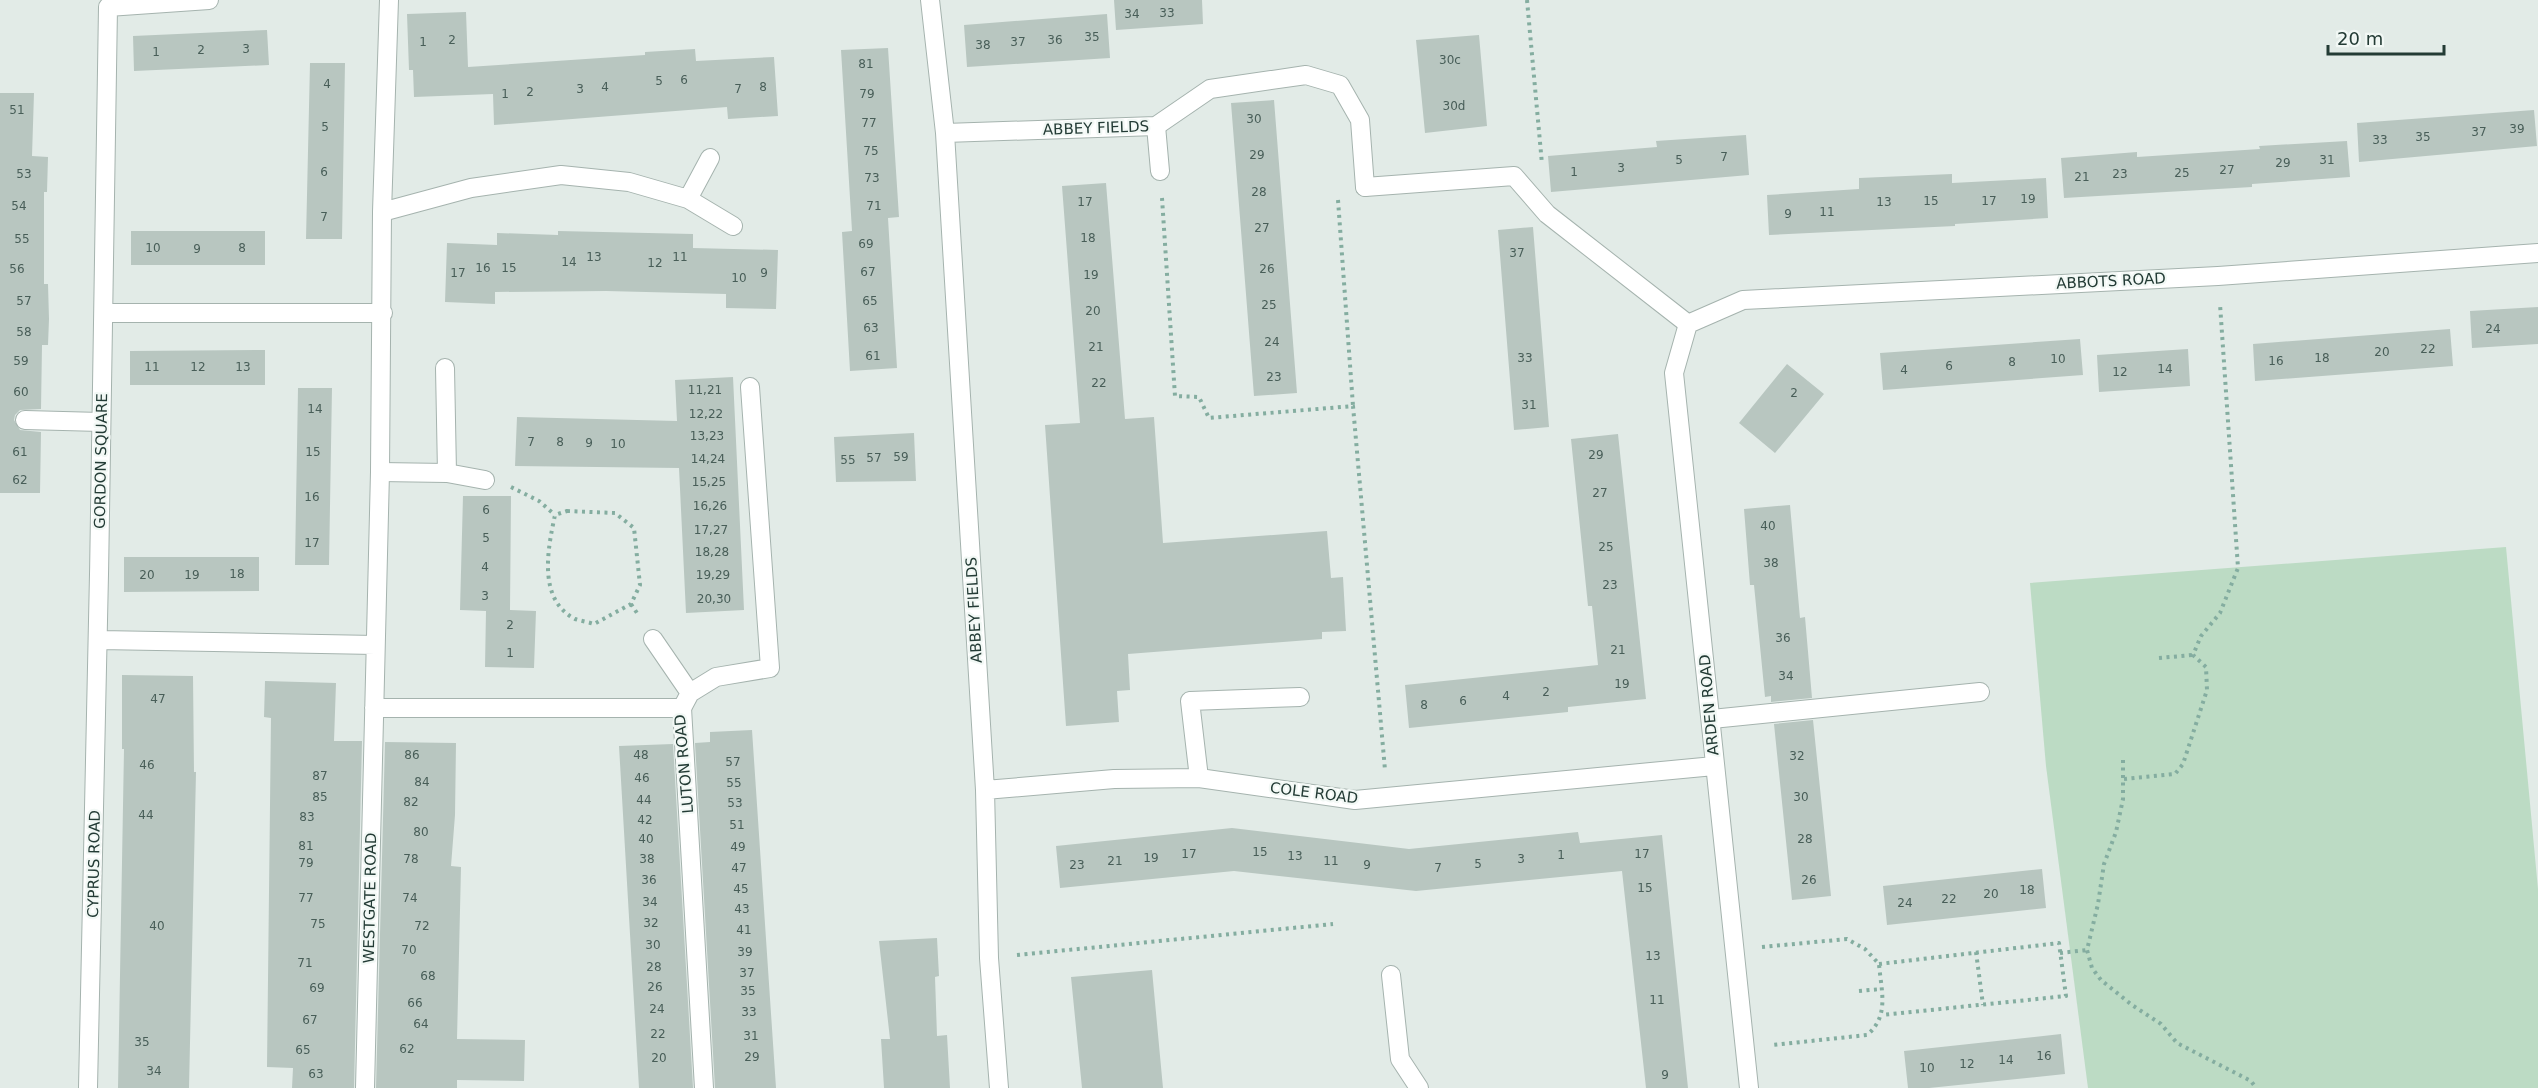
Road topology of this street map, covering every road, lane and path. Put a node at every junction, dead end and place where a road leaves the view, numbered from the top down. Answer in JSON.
{"nodes":[{"id":1,"x":209,"y":0,"type":"edge"},
{"id":2,"x":389,"y":0,"type":"edge"},
{"id":3,"x":930,"y":0,"type":"edge"},
{"id":4,"x":1527,"y":0,"type":"edge"},
{"id":5,"x":1156,"y":126,"type":"junction"},
{"id":6,"x":945,"y":133,"type":"junction"},
{"id":7,"x":710,"y":158,"type":"dead end"},
{"id":8,"x":1542,"y":166,"type":"dead end"},
{"id":9,"x":1160,"y":171,"type":"joint"},
{"id":10,"x":1365,"y":187,"type":"junction"},
{"id":11,"x":688,"y":199,"type":"junction"},
{"id":12,"x":382,"y":212,"type":"junction"},
{"id":13,"x":733,"y":226,"type":"dead end"},
{"id":14,"x":2538,"y":253,"type":"edge"},
{"id":15,"x":2218,"y":276,"type":"junction"},
{"id":16,"x":104,"y":313,"type":"junction"},
{"id":17,"x":383,"y":314,"type":"junction"},
{"id":18,"x":1688,"y":324,"type":"junction"},
{"id":19,"x":445,"y":368,"type":"dead end"},
{"id":20,"x":750,"y":387,"type":"dead end"},
{"id":21,"x":1353,"y":406,"type":"junction"},
{"id":22,"x":25,"y":420,"type":"dead end"},
{"id":23,"x":101,"y":422,"type":"junction"},
{"id":24,"x":380,"y":472,"type":"junction"},
{"id":25,"x":447,"y":473,"type":"junction"},
{"id":26,"x":485,"y":480,"type":"joint"},
{"id":27,"x":555,"y":515,"type":"junction"},
{"id":28,"x":653,"y":639,"type":"dead end"},
{"id":29,"x":100,"y":640,"type":"junction"},
{"id":30,"x":375,"y":645,"type":"junction"},
{"id":31,"x":2193,"y":655,"type":"junction"},
{"id":32,"x":2159,"y":658,"type":"dead end"},
{"id":33,"x":1980,"y":692,"type":"dead end"},
{"id":34,"x":1300,"y":697,"type":"dead end"},
{"id":35,"x":686,"y":700,"type":"junction"},
{"id":36,"x":374,"y":708,"type":"junction"},
{"id":37,"x":1712,"y":719,"type":"junction"},
{"id":38,"x":2123,"y":760,"type":"dead end"},
{"id":39,"x":1714,"y":766,"type":"junction"},
{"id":40,"x":1199,"y":778,"type":"junction"},
{"id":41,"x":2124,"y":779,"type":"junction"},
{"id":42,"x":985,"y":790,"type":"junction"},
{"id":43,"x":1388,"y":798,"type":"junction"},
{"id":44,"x":1333,"y":924,"type":"dead end"},
{"id":45,"x":1734,"y":950,"type":"junction"},
{"id":46,"x":2087,"y":950,"type":"junction"},
{"id":47,"x":1976,"y":952,"type":"junction"},
{"id":48,"x":2060,"y":953,"type":"junction"},
{"id":49,"x":989,"y":958,"type":"junction"},
{"id":50,"x":1879,"y":964,"type":"junction"},
{"id":51,"x":1392,"y":975,"type":"dead end"},
{"id":52,"x":1881,"y":989,"type":"junction"},
{"id":53,"x":1859,"y":991,"type":"dead end"},
{"id":54,"x":1983,"y":1005,"type":"junction"},
{"id":55,"x":1882,"y":1016,"type":"junction"},
{"id":56,"x":1745,"y":1048,"type":"junction"},
{"id":57,"x":88,"y":1088,"type":"edge"},
{"id":58,"x":365,"y":1088,"type":"edge"},
{"id":59,"x":704,"y":1088,"type":"edge"},
{"id":60,"x":999,"y":1088,"type":"edge"},
{"id":61,"x":1419,"y":1088,"type":"edge"},
{"id":62,"x":1749,"y":1088,"type":"edge"},
{"id":63,"x":2256,"y":1088,"type":"edge"}],
"edges":[{"from":1,"to":16,"type":"street","name":"GORDON SQUARE"},
{"from":2,"to":12,"type":"street"},
{"from":3,"to":6,"type":"street","name":"ABBEY FIELDS"},
{"from":4,"to":8,"type":"path"},
{"from":5,"to":6,"type":"street","name":"ABBEY FIELDS"},
{"from":5,"to":9,"type":"street"},
{"from":5,"to":10,"type":"street","name":"ABBEY FIELDS"},
{"from":6,"to":42,"type":"street","name":"ABBEY FIELDS"},
{"from":7,"to":11,"type":"street"},
{"from":9,"to":21,"type":"path"},
{"from":10,"to":18,"type":"street"},
{"from":10,"to":21,"type":"path"},
{"from":11,"to":12,"type":"street"},
{"from":11,"to":13,"type":"street"},
{"from":12,"to":17,"type":"street"},
{"from":14,"to":15,"type":"street","name":"ABBOTS ROAD"},
{"from":15,"to":18,"type":"street","name":"ABBOTS ROAD"},
{"from":15,"to":31,"type":"path"},
{"from":16,"to":17,"type":"street"},
{"from":16,"to":23,"type":"street","name":"GORDON SQUARE"},
{"from":17,"to":24,"type":"street"},
{"from":18,"to":37,"type":"street","name":"ARDEN ROAD"},
{"from":19,"to":25,"type":"street"},
{"from":20,"to":35,"type":"street"},
{"from":21,"to":43,"type":"path"},
{"from":22,"to":23,"type":"street"},
{"from":23,"to":29,"type":"street","name":"GORDON SQUARE"},
{"from":24,"to":25,"type":"street"},
{"from":24,"to":30,"type":"street"},
{"from":25,"to":26,"type":"street"},
{"from":26,"to":27,"type":"path"},
{"from":27,"to":27,"type":"path"},
{"from":28,"to":35,"type":"street"},
{"from":29,"to":30,"type":"street"},
{"from":29,"to":57,"type":"street","name":"CYPRUS ROAD"},
{"from":30,"to":36,"type":"street"},
{"from":31,"to":32,"type":"path"},
{"from":31,"to":41,"type":"path"},
{"from":33,"to":37,"type":"street"},
{"from":34,"to":40,"type":"street"},
{"from":35,"to":36,"type":"street","name":"LUTON ROAD"},
{"from":35,"to":59,"type":"street","name":"LUTON ROAD"},
{"from":36,"to":58,"type":"street","name":"WESTGATE ROAD"},
{"from":37,"to":39,"type":"street","name":"ARDEN ROAD"},
{"from":38,"to":41,"type":"path"},
{"from":39,"to":43,"type":"street","name":"COLE ROAD"},
{"from":39,"to":45,"type":"street","name":"ARDEN ROAD"},
{"from":40,"to":42,"type":"street","name":"COLE ROAD"},
{"from":40,"to":43,"type":"street","name":"COLE ROAD"},
{"from":41,"to":46,"type":"path"},
{"from":42,"to":49,"type":"street","name":"ABBEY FIELDS"},
{"from":44,"to":49,"type":"path"},
{"from":45,"to":50,"type":"path"},
{"from":45,"to":56,"type":"street","name":"ARDEN ROAD"},
{"from":46,"to":48,"type":"path"},
{"from":46,"to":63,"type":"path"},
{"from":47,"to":48,"type":"path"},
{"from":47,"to":50,"type":"path"},
{"from":47,"to":54,"type":"path"},
{"from":48,"to":54,"type":"path"},
{"from":49,"to":60,"type":"street","name":"ABBEY FIELDS"},
{"from":50,"to":52,"type":"path"},
{"from":51,"to":61,"type":"street"},
{"from":52,"to":53,"type":"path"},
{"from":52,"to":55,"type":"path"},
{"from":54,"to":55,"type":"path"},
{"from":55,"to":56,"type":"path"},
{"from":56,"to":62,"type":"street","name":"ARDEN ROAD"}]}
